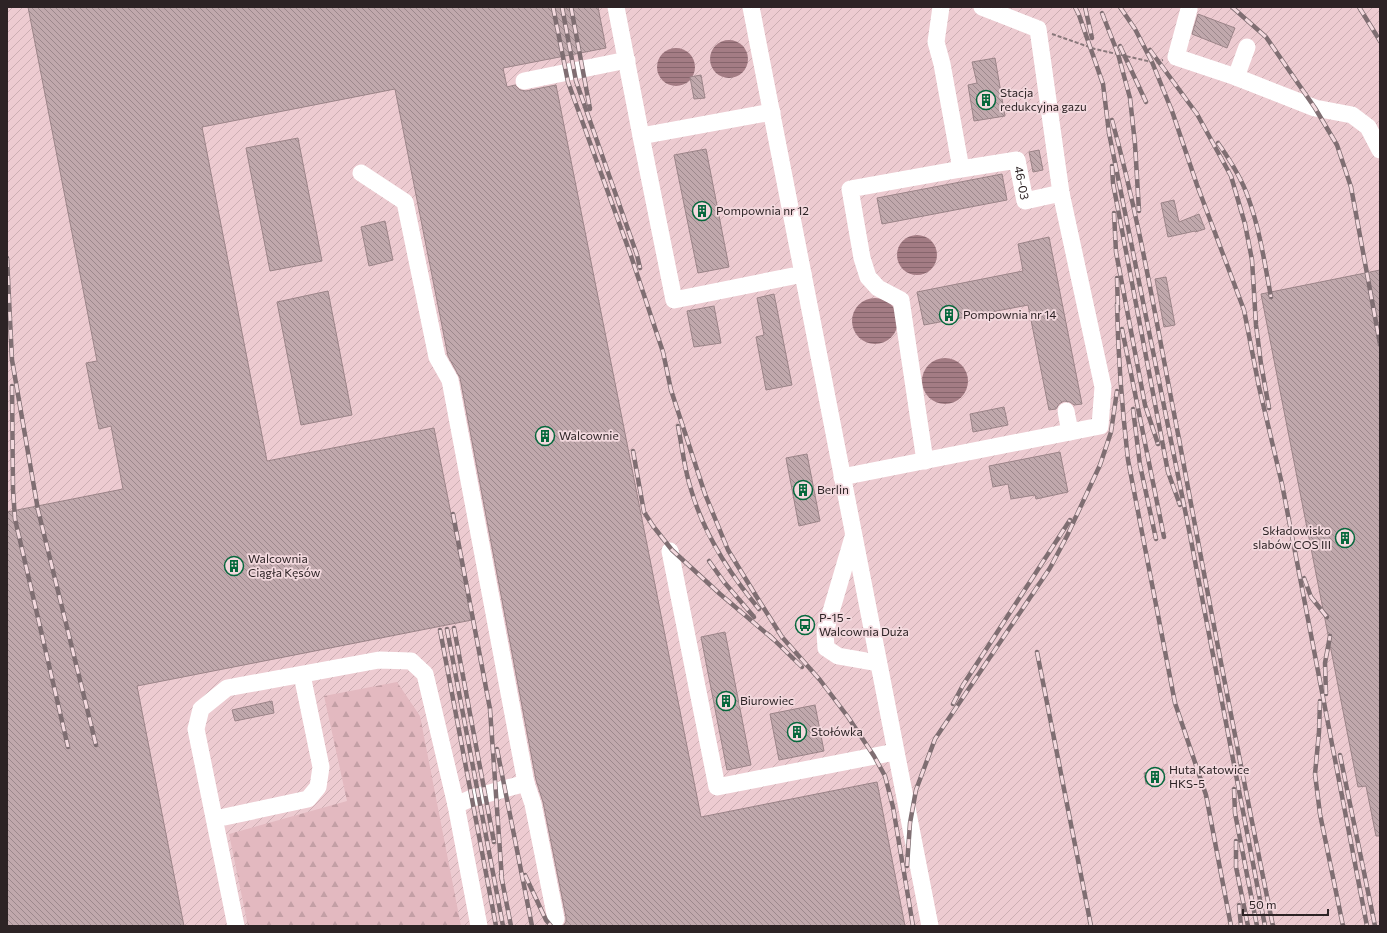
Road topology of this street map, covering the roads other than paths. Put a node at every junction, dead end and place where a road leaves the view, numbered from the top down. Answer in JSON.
{"nodes":[{"id":1,"x":616,"y":7,"type":"edge"},
{"id":2,"x":752,"y":7,"type":"edge"},
{"id":3,"x":940,"y":7,"type":"edge"},
{"id":4,"x":987,"y":8,"type":"edge"},
{"id":5,"x":1189,"y":9,"type":"dead end"},
{"id":6,"x":1247,"y":47,"type":"dead end"},
{"id":7,"x":626,"y":60,"type":"junction"},
{"id":8,"x":1236,"y":77,"type":"junction"},
{"id":9,"x":524,"y":81,"type":"dead end"},
{"id":10,"x":772,"y":112,"type":"junction"},
{"id":11,"x":641,"y":136,"type":"junction"},
{"id":12,"x":1380,"y":150,"type":"edge"},
{"id":13,"x":961,"y":169,"type":"junction"},
{"id":14,"x":361,"y":172,"type":"dead end"},
{"id":15,"x":1061,"y":193,"type":"junction"},
{"id":16,"x":803,"y":274,"type":"junction"},
{"id":17,"x":1066,"y":411,"type":"dead end"},
{"id":18,"x":1070,"y":432,"type":"junction"},
{"id":19,"x":925,"y":461,"type":"junction"},
{"id":20,"x":842,"y":477,"type":"junction"},
{"id":21,"x":853,"y":535,"type":"junction"},
{"id":22,"x":670,"y":551,"type":"dead end"},
{"id":23,"x":878,"y":663,"type":"junction"},
{"id":24,"x":302,"y":675,"type":"junction"},
{"id":25,"x":895,"y":752,"type":"junction"},
{"id":26,"x":526,"y":783,"type":"junction"},
{"id":27,"x":456,"y":805,"type":"junction"},
{"id":28,"x":215,"y":819,"type":"junction"},
{"id":29,"x":556,"y":919,"type":"dead end"},
{"id":30,"x":236,"y":926,"type":"edge"},
{"id":31,"x":478,"y":926,"type":"edge"},
{"id":32,"x":930,"y":926,"type":"edge"}],
"edges":[{"from":1,"to":7,"type":"lane"},
{"from":2,"to":10,"type":"lane"},
{"from":3,"to":13,"type":"lane"},
{"from":4,"to":15,"type":"lane"},
{"from":5,"to":8,"type":"lane"},
{"from":6,"to":8,"type":"lane"},
{"from":7,"to":9,"type":"lane"},
{"from":7,"to":11,"type":"lane"},
{"from":8,"to":12,"type":"lane"},
{"from":10,"to":11,"type":"lane"},
{"from":10,"to":16,"type":"lane"},
{"from":11,"to":16,"type":"lane"},
{"from":13,"to":15,"type":"lane","name":"46-03"},
{"from":13,"to":19,"type":"lane"},
{"from":14,"to":26,"type":"lane"},
{"from":15,"to":18,"type":"lane"},
{"from":16,"to":20,"type":"lane"},
{"from":17,"to":18,"type":"lane"},
{"from":18,"to":19,"type":"lane"},
{"from":19,"to":20,"type":"lane"},
{"from":20,"to":21,"type":"lane"},
{"from":21,"to":23,"type":"lane"},
{"from":21,"to":23,"type":"lane"},
{"from":22,"to":25,"type":"lane"},
{"from":23,"to":25,"type":"lane"},
{"from":24,"to":27,"type":"lane"},
{"from":24,"to":28,"type":"lane"},
{"from":24,"to":28,"type":"lane"},
{"from":25,"to":32,"type":"lane"},
{"from":26,"to":27,"type":"lane"},
{"from":26,"to":29,"type":"lane"},
{"from":27,"to":31,"type":"lane"},
{"from":28,"to":30,"type":"lane"}]}
